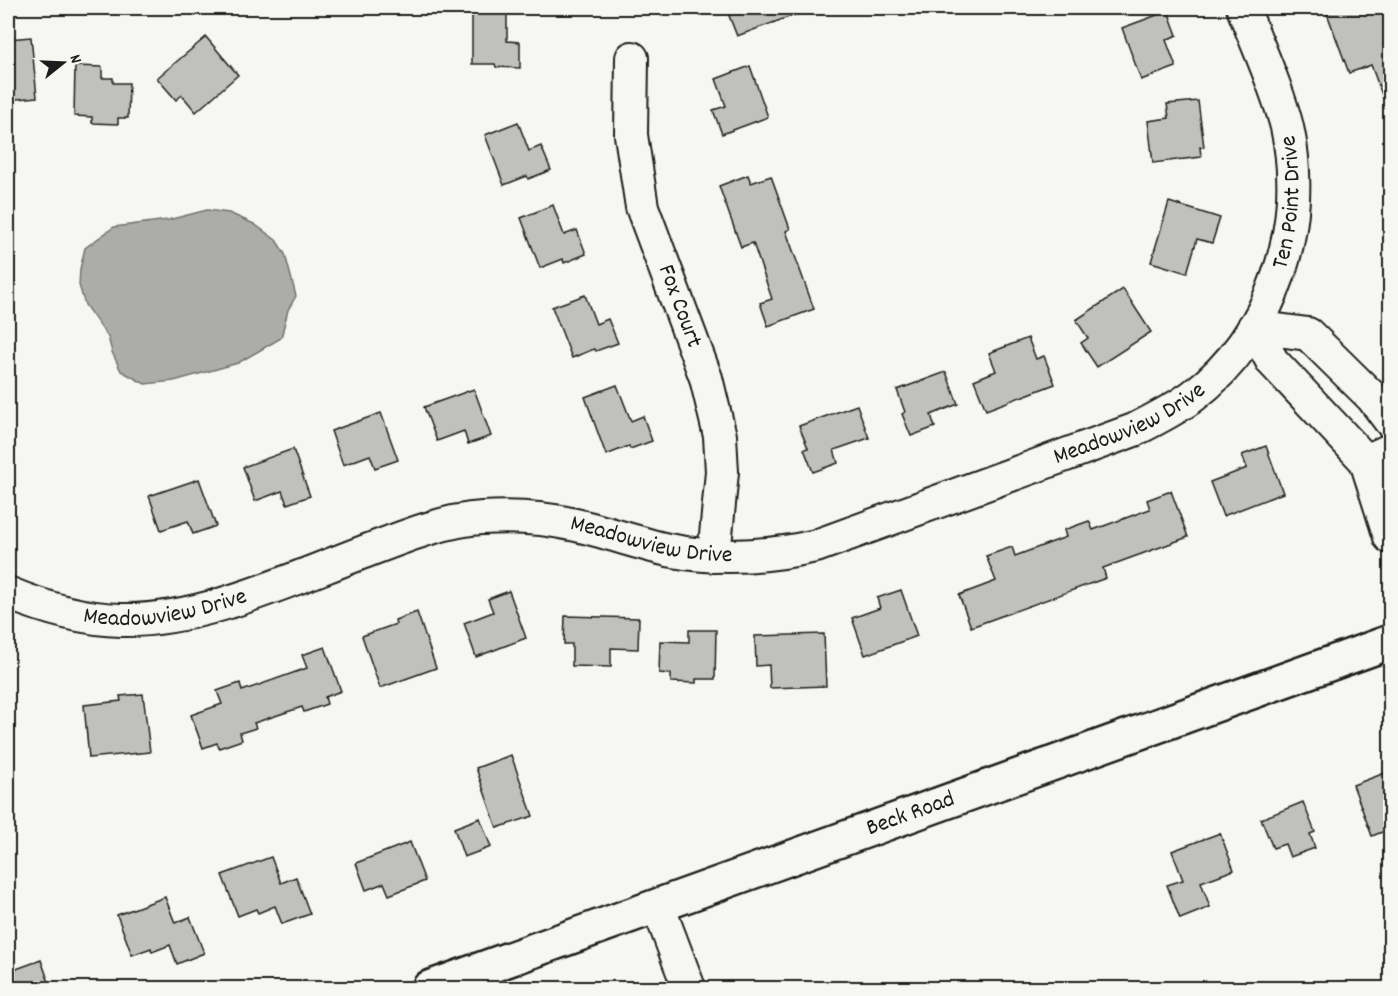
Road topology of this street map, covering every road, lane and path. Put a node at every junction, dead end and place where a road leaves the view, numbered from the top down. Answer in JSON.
{"nodes":[{"id":1,"x":1243,"y":8,"type":"edge"},
{"id":2,"x":632,"y":58,"type":"dead end"},
{"id":3,"x":1254,"y":327,"type":"junction"},
{"id":4,"x":1390,"y":421,"type":"edge"},
{"id":5,"x":1378,"y":456,"type":"edge"},
{"id":6,"x":1390,"y":537,"type":"edge"},
{"id":7,"x":714,"y":556,"type":"junction"},
{"id":8,"x":8,"y":593,"type":"edge"},
{"id":9,"x":1390,"y":642,"type":"edge"},
{"id":10,"x":658,"y":906,"type":"junction"},
{"id":11,"x":429,"y":988,"type":"edge"},
{"id":12,"x":689,"y":988,"type":"edge"}],
"edges":[{"from":1,"to":3,"type":"street","name":"Ten Point Drive"},
{"from":2,"to":7,"type":"street","name":"Fox Court"},
{"from":3,"to":4,"type":"street"},
{"from":3,"to":5,"type":"street"},
{"from":3,"to":7,"type":"street","name":"Meadowview Drive"},
{"from":5,"to":6,"type":"street"},
{"from":7,"to":8,"type":"street","name":"Meadowview Drive"},
{"from":9,"to":10,"type":"main road","name":"Beck Road"},
{"from":10,"to":11,"type":"main road","name":"Beck Road"},
{"from":10,"to":12,"type":"street"}]}
